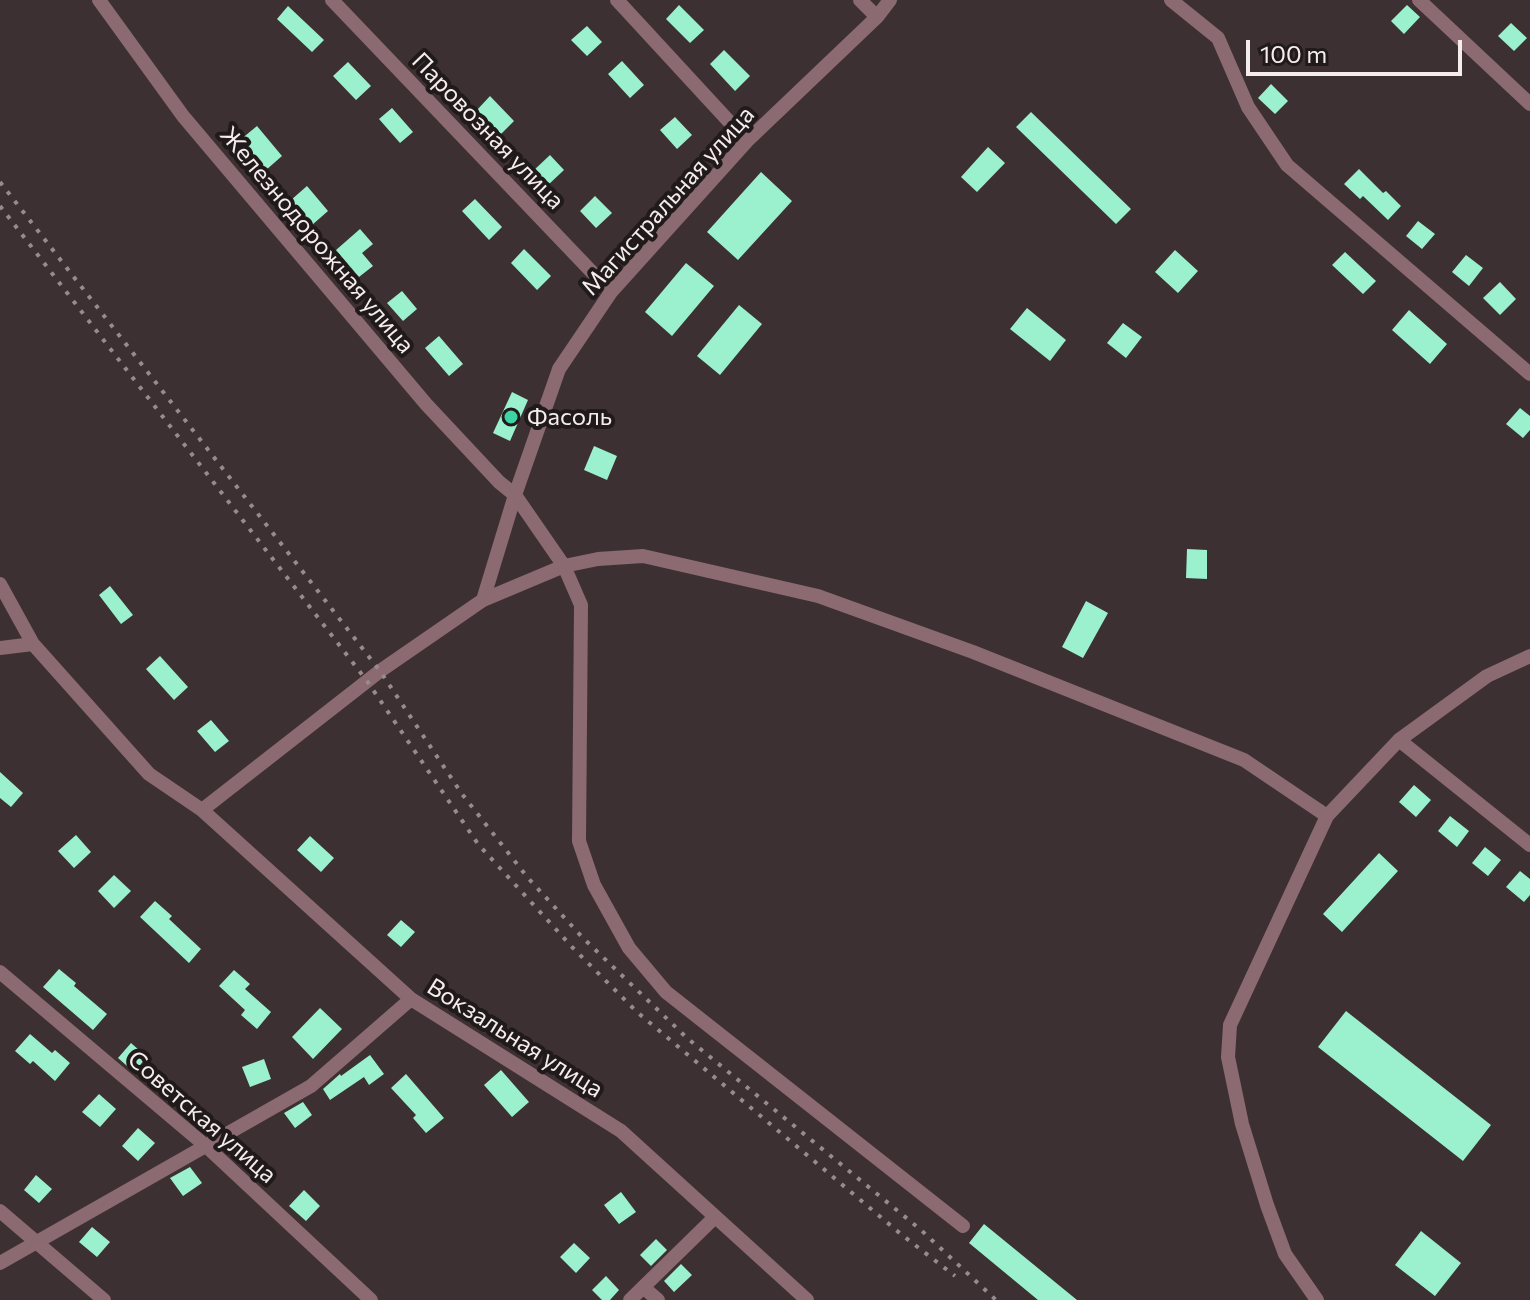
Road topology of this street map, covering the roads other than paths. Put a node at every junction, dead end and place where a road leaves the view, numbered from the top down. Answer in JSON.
{"nodes":[{"id":1,"x":99,"y":0,"type":"edge"},
{"id":2,"x":332,"y":0,"type":"edge"},
{"id":3,"x":617,"y":0,"type":"edge"},
{"id":4,"x":860,"y":0,"type":"edge"},
{"id":5,"x":890,"y":0,"type":"edge"},
{"id":6,"x":1171,"y":0,"type":"edge"},
{"id":7,"x":1419,"y":0,"type":"edge"},
{"id":8,"x":877,"y":17,"type":"junction"},
{"id":9,"x":1530,"y":104,"type":"edge"},
{"id":10,"x":747,"y":141,"type":"junction"},
{"id":11,"x":611,"y":292,"type":"junction"},
{"id":12,"x":1530,"y":374,"type":"edge"},
{"id":13,"x":515,"y":495,"type":"junction"},
{"id":14,"x":564,"y":566,"type":"junction"},
{"id":15,"x":0,"y":584,"type":"edge"},
{"id":16,"x":483,"y":600,"type":"junction"},
{"id":17,"x":33,"y":644,"type":"junction"},
{"id":18,"x":0,"y":648,"type":"edge"},
{"id":19,"x":1530,"y":656,"type":"edge"},
{"id":20,"x":1399,"y":740,"type":"junction"},
{"id":21,"x":202,"y":810,"type":"junction"},
{"id":22,"x":1327,"y":816,"type":"junction"},
{"id":23,"x":1530,"y":845,"type":"edge"},
{"id":24,"x":0,"y":972,"type":"edge"},
{"id":25,"x":411,"y":999,"type":"junction"},
{"id":26,"x":207,"y":1147,"type":"junction"},
{"id":27,"x":0,"y":1211,"type":"edge"},
{"id":28,"x":715,"y":1217,"type":"junction"},
{"id":29,"x":963,"y":1226,"type":"dead end"},
{"id":30,"x":38,"y":1243,"type":"junction"},
{"id":31,"x":0,"y":1263,"type":"edge"},
{"id":32,"x":643,"y":1287,"type":"junction"},
{"id":33,"x":104,"y":1300,"type":"edge"},
{"id":34,"x":371,"y":1300,"type":"edge"},
{"id":35,"x":630,"y":1300,"type":"edge"},
{"id":36,"x":658,"y":1300,"type":"edge"},
{"id":37,"x":807,"y":1300,"type":"edge"},
{"id":38,"x":1317,"y":1300,"type":"edge"}],
"edges":[{"from":1,"to":13,"type":"street","name":"Железнодорожная улица"},
{"from":2,"to":11,"type":"street","name":"Паровозная улица"},
{"from":3,"to":10,"type":"street"},
{"from":4,"to":8,"type":"street"},
{"from":5,"to":8,"type":"street","name":"Магистральная улица"},
{"from":6,"to":12,"type":"street"},
{"from":7,"to":9,"type":"street"},
{"from":8,"to":10,"type":"street","name":"Магистральная улица"},
{"from":10,"to":11,"type":"street","name":"Магистральная улица"},
{"from":11,"to":13,"type":"street","name":"Магистральная улица"},
{"from":13,"to":14,"type":"street","name":"Железнодорожная улица"},
{"from":13,"to":16,"type":"street","name":"Магистральная улица"},
{"from":14,"to":16,"type":"street"},
{"from":14,"to":22,"type":"street"},
{"from":14,"to":29,"type":"street","name":"Железнодорожная улица"},
{"from":15,"to":17,"type":"street","name":"Вокзальная улица"},
{"from":16,"to":21,"type":"street"},
{"from":17,"to":18,"type":"street"},
{"from":17,"to":21,"type":"street","name":"Вокзальная улица"},
{"from":19,"to":20,"type":"street"},
{"from":20,"to":22,"type":"street"},
{"from":20,"to":23,"type":"street"},
{"from":21,"to":25,"type":"street","name":"Вокзальная улица"},
{"from":22,"to":38,"type":"street"},
{"from":24,"to":26,"type":"street","name":"Советская улица"},
{"from":25,"to":26,"type":"street"},
{"from":25,"to":28,"type":"street","name":"Вокзальная улица"},
{"from":26,"to":30,"type":"street"},
{"from":26,"to":34,"type":"street","name":"Советская улица"},
{"from":27,"to":30,"type":"street"},
{"from":28,"to":32,"type":"street"},
{"from":28,"to":37,"type":"street","name":"Вокзальная улица"},
{"from":30,"to":31,"type":"street"},
{"from":30,"to":33,"type":"street"},
{"from":32,"to":35,"type":"street"},
{"from":32,"to":36,"type":"street"}]}
